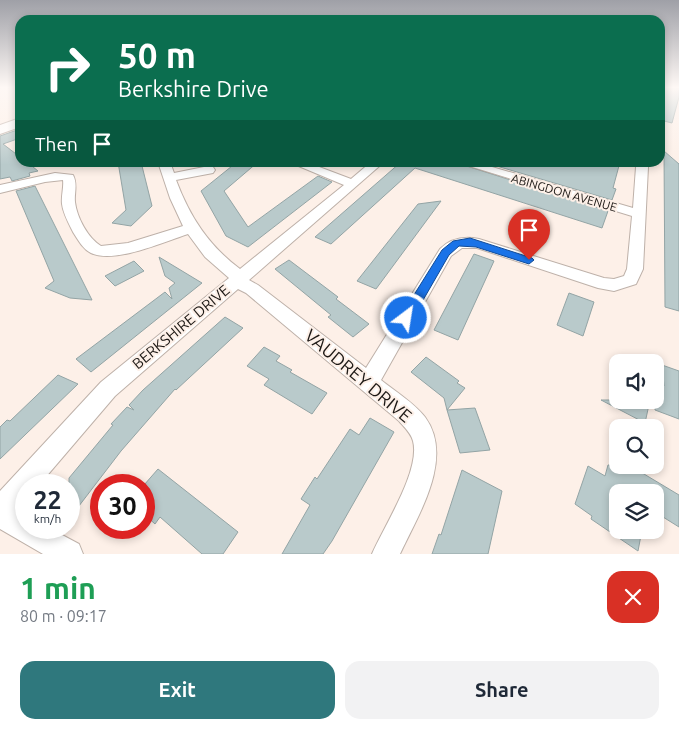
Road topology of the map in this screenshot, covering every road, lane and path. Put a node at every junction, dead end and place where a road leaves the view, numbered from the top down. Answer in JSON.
{"nodes":[{"id":1,"x":15,"y":124,"type":"edge"},
{"id":2,"x":0,"y":130,"type":"edge"},
{"id":3,"x":166,"y":167,"type":"edge"},
{"id":4,"x":307,"y":167,"type":"edge"},
{"id":5,"x":373,"y":167,"type":"edge"},
{"id":6,"x":478,"y":167,"type":"edge"},
{"id":7,"x":642,"y":167,"type":"edge"},
{"id":8,"x":209,"y":170,"type":"dead end"},
{"id":9,"x":169,"y":178,"type":"junction"},
{"id":10,"x":352,"y":184,"type":"junction"},
{"id":11,"x":0,"y":189,"type":"edge"},
{"id":12,"x":639,"y":214,"type":"junction"},
{"id":13,"x":190,"y":228,"type":"junction"},
{"id":14,"x":238,"y":279,"type":"junction"},
{"id":15,"x":368,"y":382,"type":"junction"},
{"id":16,"x":0,"y":510,"type":"edge"},
{"id":17,"x":0,"y":514,"type":"edge"},
{"id":18,"x":69,"y":554,"type":"edge"},
{"id":19,"x":386,"y":554,"type":"edge"}],
"edges":[{"from":1,"to":2,"type":"street"},
{"from":3,"to":9,"type":"street","name":"VAUDREY DRIVE"},
{"from":4,"to":10,"type":"street"},
{"from":5,"to":10,"type":"street","name":"BERKSHIRE DRIVE"},
{"from":6,"to":12,"type":"street","name":"ABINGDON AVENUE"},
{"from":7,"to":12,"type":"street"},
{"from":8,"to":9,"type":"street"},
{"from":9,"to":13,"type":"street","name":"VAUDREY DRIVE"},
{"from":10,"to":14,"type":"street","name":"BERKSHIRE DRIVE"},
{"from":11,"to":13,"type":"street"},
{"from":12,"to":15,"type":"street"},
{"from":13,"to":14,"type":"street","name":"VAUDREY DRIVE"},
{"from":14,"to":15,"type":"street","name":"VAUDREY DRIVE"},
{"from":14,"to":16,"type":"street","name":"BERKSHIRE DRIVE"},
{"from":15,"to":19,"type":"street","name":"VAUDREY DRIVE"},
{"from":17,"to":18,"type":"street"}]}
